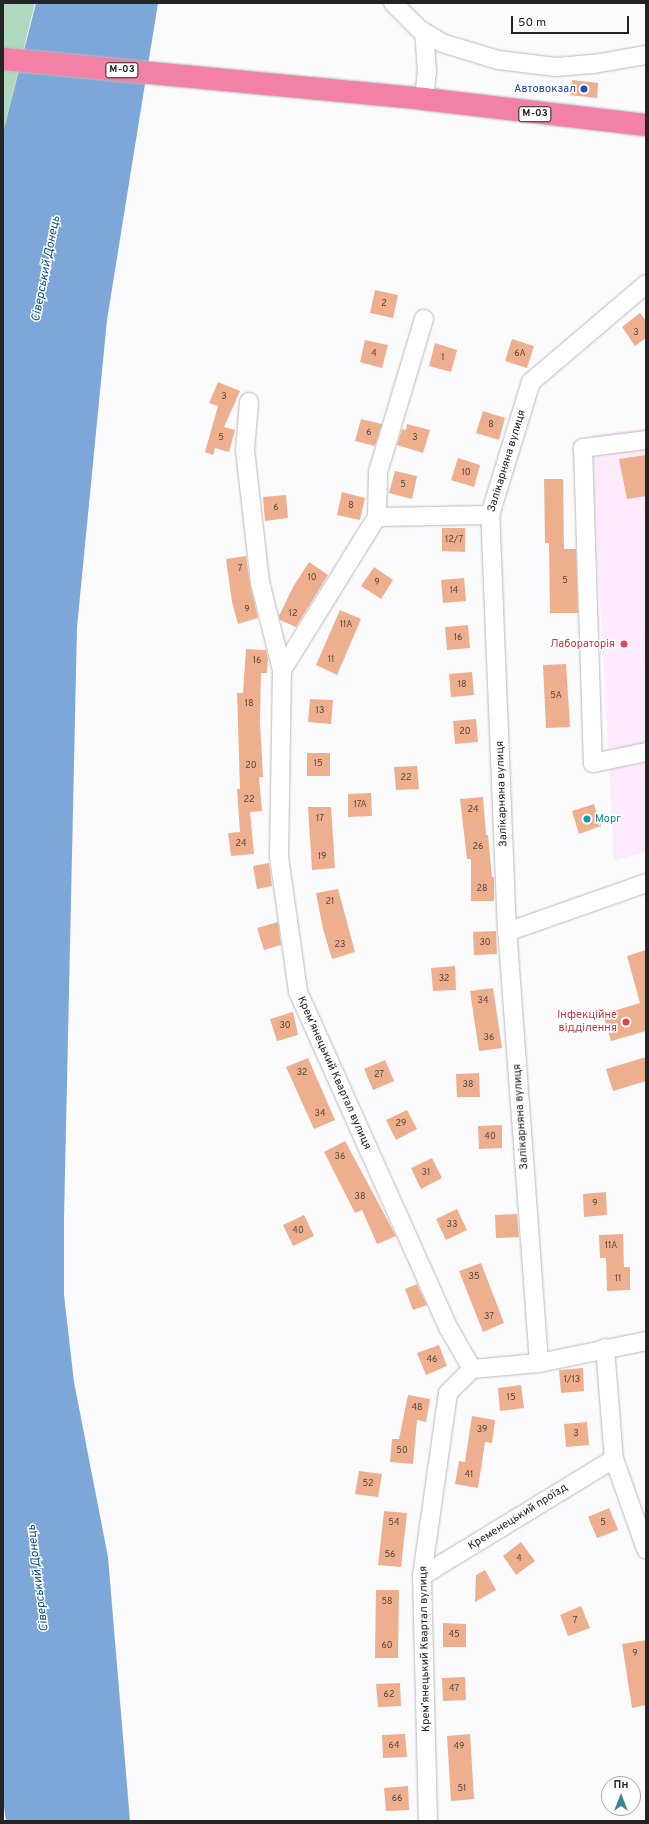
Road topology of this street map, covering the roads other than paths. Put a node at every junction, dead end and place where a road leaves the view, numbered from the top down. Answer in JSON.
{"nodes":[{"id":1,"x":393,"y":3,"type":"edge"},
{"id":2,"x":421,"y":31,"type":"junction"},
{"id":3,"x":646,"y":55,"type":"edge"},
{"id":4,"x":3,"y":59,"type":"edge"},
{"id":5,"x":424,"y":99,"type":"junction"},
{"id":6,"x":646,"y":126,"type":"edge"},
{"id":7,"x":646,"y":284,"type":"edge"},
{"id":8,"x":424,"y":319,"type":"dead end"},
{"id":9,"x":249,"y":402,"type":"dead end"},
{"id":10,"x":646,"y":440,"type":"edge"},
{"id":11,"x":490,"y":515,"type":"junction"},
{"id":12,"x":377,"y":517,"type":"junction"},
{"id":13,"x":282,"y":670,"type":"junction"},
{"id":14,"x":646,"y":752,"type":"edge"},
{"id":15,"x":639,"y":885,"type":"edge"},
{"id":16,"x":507,"y":932,"type":"junction"},
{"id":17,"x":646,"y":1341,"type":"edge"},
{"id":18,"x":605,"y":1348,"type":"junction"},
{"id":19,"x":539,"y":1363,"type":"junction"},
{"id":20,"x":472,"y":1369,"type":"junction"},
{"id":21,"x":614,"y":1459,"type":"junction"},
{"id":22,"x":646,"y":1549,"type":"edge"},
{"id":23,"x":422,"y":1576,"type":"junction"},
{"id":24,"x":428,"y":1821,"type":"edge"}],
"edges":[{"from":1,"to":2,"type":"street"},
{"from":2,"to":3,"type":"street"},
{"from":2,"to":5,"type":"street"},
{"from":4,"to":5,"type":"highway","number":"М-03"},
{"from":5,"to":6,"type":"highway","number":"М-03"},
{"from":7,"to":11,"type":"street","name":"Залікарняна вулиця"},
{"from":8,"to":12,"type":"street"},
{"from":9,"to":13,"type":"street","name":"Крем’янецький Квартал вулиця"},
{"from":10,"to":14,"type":"street"},
{"from":11,"to":12,"type":"street"},
{"from":11,"to":16,"type":"street","name":"Залікарняна вулиця"},
{"from":12,"to":13,"type":"street"},
{"from":13,"to":20,"type":"street","name":"Крем’янецький Квартал вулиця"},
{"from":15,"to":16,"type":"street"},
{"from":16,"to":19,"type":"street","name":"Залікарняна вулиця"},
{"from":17,"to":18,"type":"street"},
{"from":18,"to":19,"type":"street"},
{"from":18,"to":21,"type":"street"},
{"from":19,"to":20,"type":"street"},
{"from":20,"to":23,"type":"street","name":"Крем’янецький Квартал вулиця"},
{"from":21,"to":22,"type":"street"},
{"from":21,"to":23,"type":"street","name":"Кременецький проїзд"},
{"from":23,"to":24,"type":"street","name":"Крем’янецький Квартал вулиця"}]}
